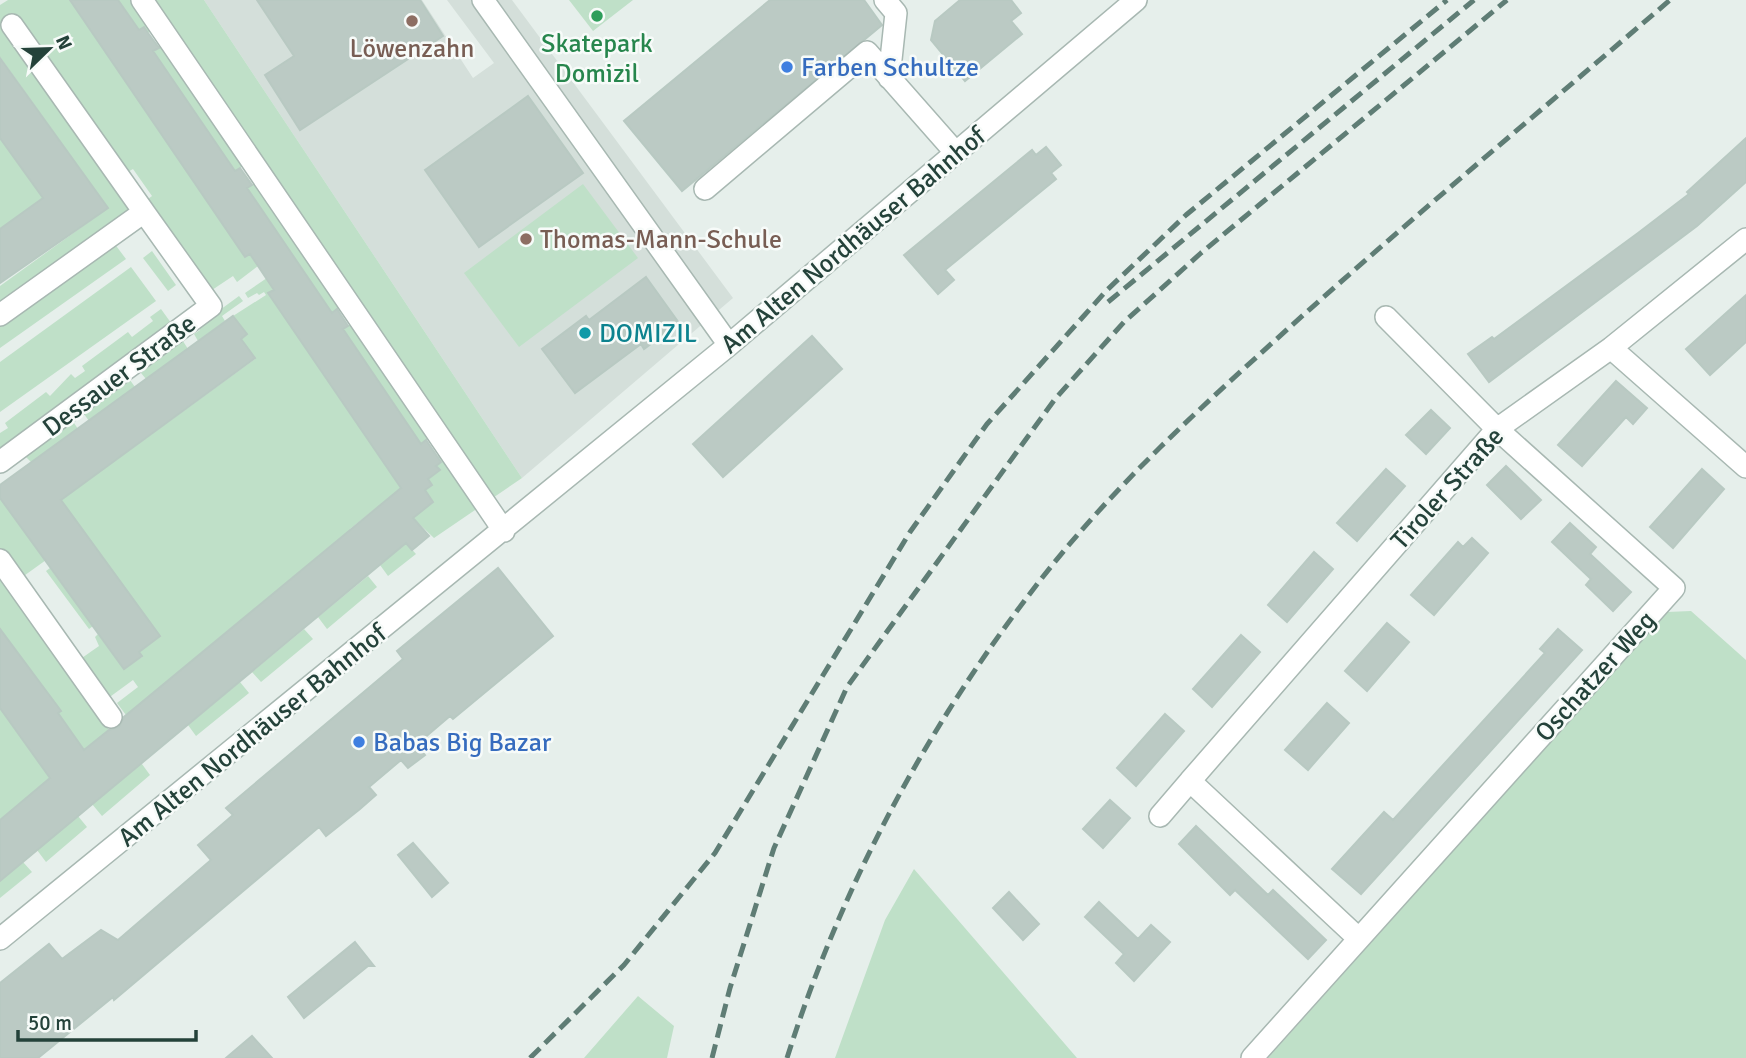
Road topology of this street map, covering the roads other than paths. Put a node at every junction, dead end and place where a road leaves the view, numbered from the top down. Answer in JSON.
{"nodes":[{"id":1,"x":142,"y":0,"type":"edge"},
{"id":2,"x":483,"y":0,"type":"edge"},
{"id":3,"x":885,"y":0,"type":"edge"},
{"id":4,"x":1136,"y":0,"type":"edge"},
{"id":5,"x":12,"y":25,"type":"dead end"},
{"id":6,"x":889,"y":78,"type":"junction"},
{"id":7,"x":956,"y":153,"type":"junction"},
{"id":8,"x":705,"y":188,"type":"dead end"},
{"id":9,"x":144,"y":212,"type":"junction"},
{"id":10,"x":1746,"y":239,"type":"edge"},
{"id":11,"x":0,"y":315,"type":"edge"},
{"id":12,"x":1386,"y":317,"type":"dead end"},
{"id":13,"x":729,"y":345,"type":"junction"},
{"id":14,"x":1611,"y":348,"type":"junction"},
{"id":15,"x":1497,"y":429,"type":"junction"},
{"id":16,"x":0,"y":462,"type":"edge"},
{"id":17,"x":1746,"y":467,"type":"edge"},
{"id":18,"x":504,"y":531,"type":"junction"},
{"id":19,"x":0,"y":560,"type":"edge"},
{"id":20,"x":111,"y":718,"type":"dead end"},
{"id":21,"x":1190,"y":781,"type":"junction"},
{"id":22,"x":1160,"y":816,"type":"dead end"},
{"id":23,"x":1359,"y":938,"type":"junction"},
{"id":24,"x":0,"y":939,"type":"edge"},
{"id":25,"x":1252,"y":1058,"type":"edge"}],
"edges":[{"from":1,"to":18,"type":"street"},
{"from":2,"to":13,"type":"street"},
{"from":3,"to":6,"type":"street"},
{"from":4,"to":7,"type":"street","name":"Am Alten Nordhäuser Bahnhof"},
{"from":5,"to":9,"type":"street","name":"Dessauer Straße"},
{"from":6,"to":7,"type":"street"},
{"from":6,"to":8,"type":"street"},
{"from":7,"to":13,"type":"street","name":"Am Alten Nordhäuser Bahnhof"},
{"from":9,"to":11,"type":"street"},
{"from":9,"to":16,"type":"street","name":"Dessauer Straße"},
{"from":10,"to":14,"type":"street","name":"Tiroler Straße"},
{"from":12,"to":15,"type":"street","name":"Oschatzer Weg"},
{"from":13,"to":18,"type":"street","name":"Am Alten Nordhäuser Bahnhof"},
{"from":14,"to":15,"type":"street","name":"Tiroler Straße"},
{"from":14,"to":17,"type":"street"},
{"from":15,"to":21,"type":"street","name":"Tiroler Straße"},
{"from":15,"to":23,"type":"street","name":"Oschatzer Weg"},
{"from":18,"to":24,"type":"street","name":"Am Alten Nordhäuser Bahnhof"},
{"from":19,"to":20,"type":"street"},
{"from":21,"to":22,"type":"street","name":"Tiroler Straße"},
{"from":21,"to":23,"type":"street"},
{"from":23,"to":25,"type":"street","name":"Oschatzer Weg"}]}
